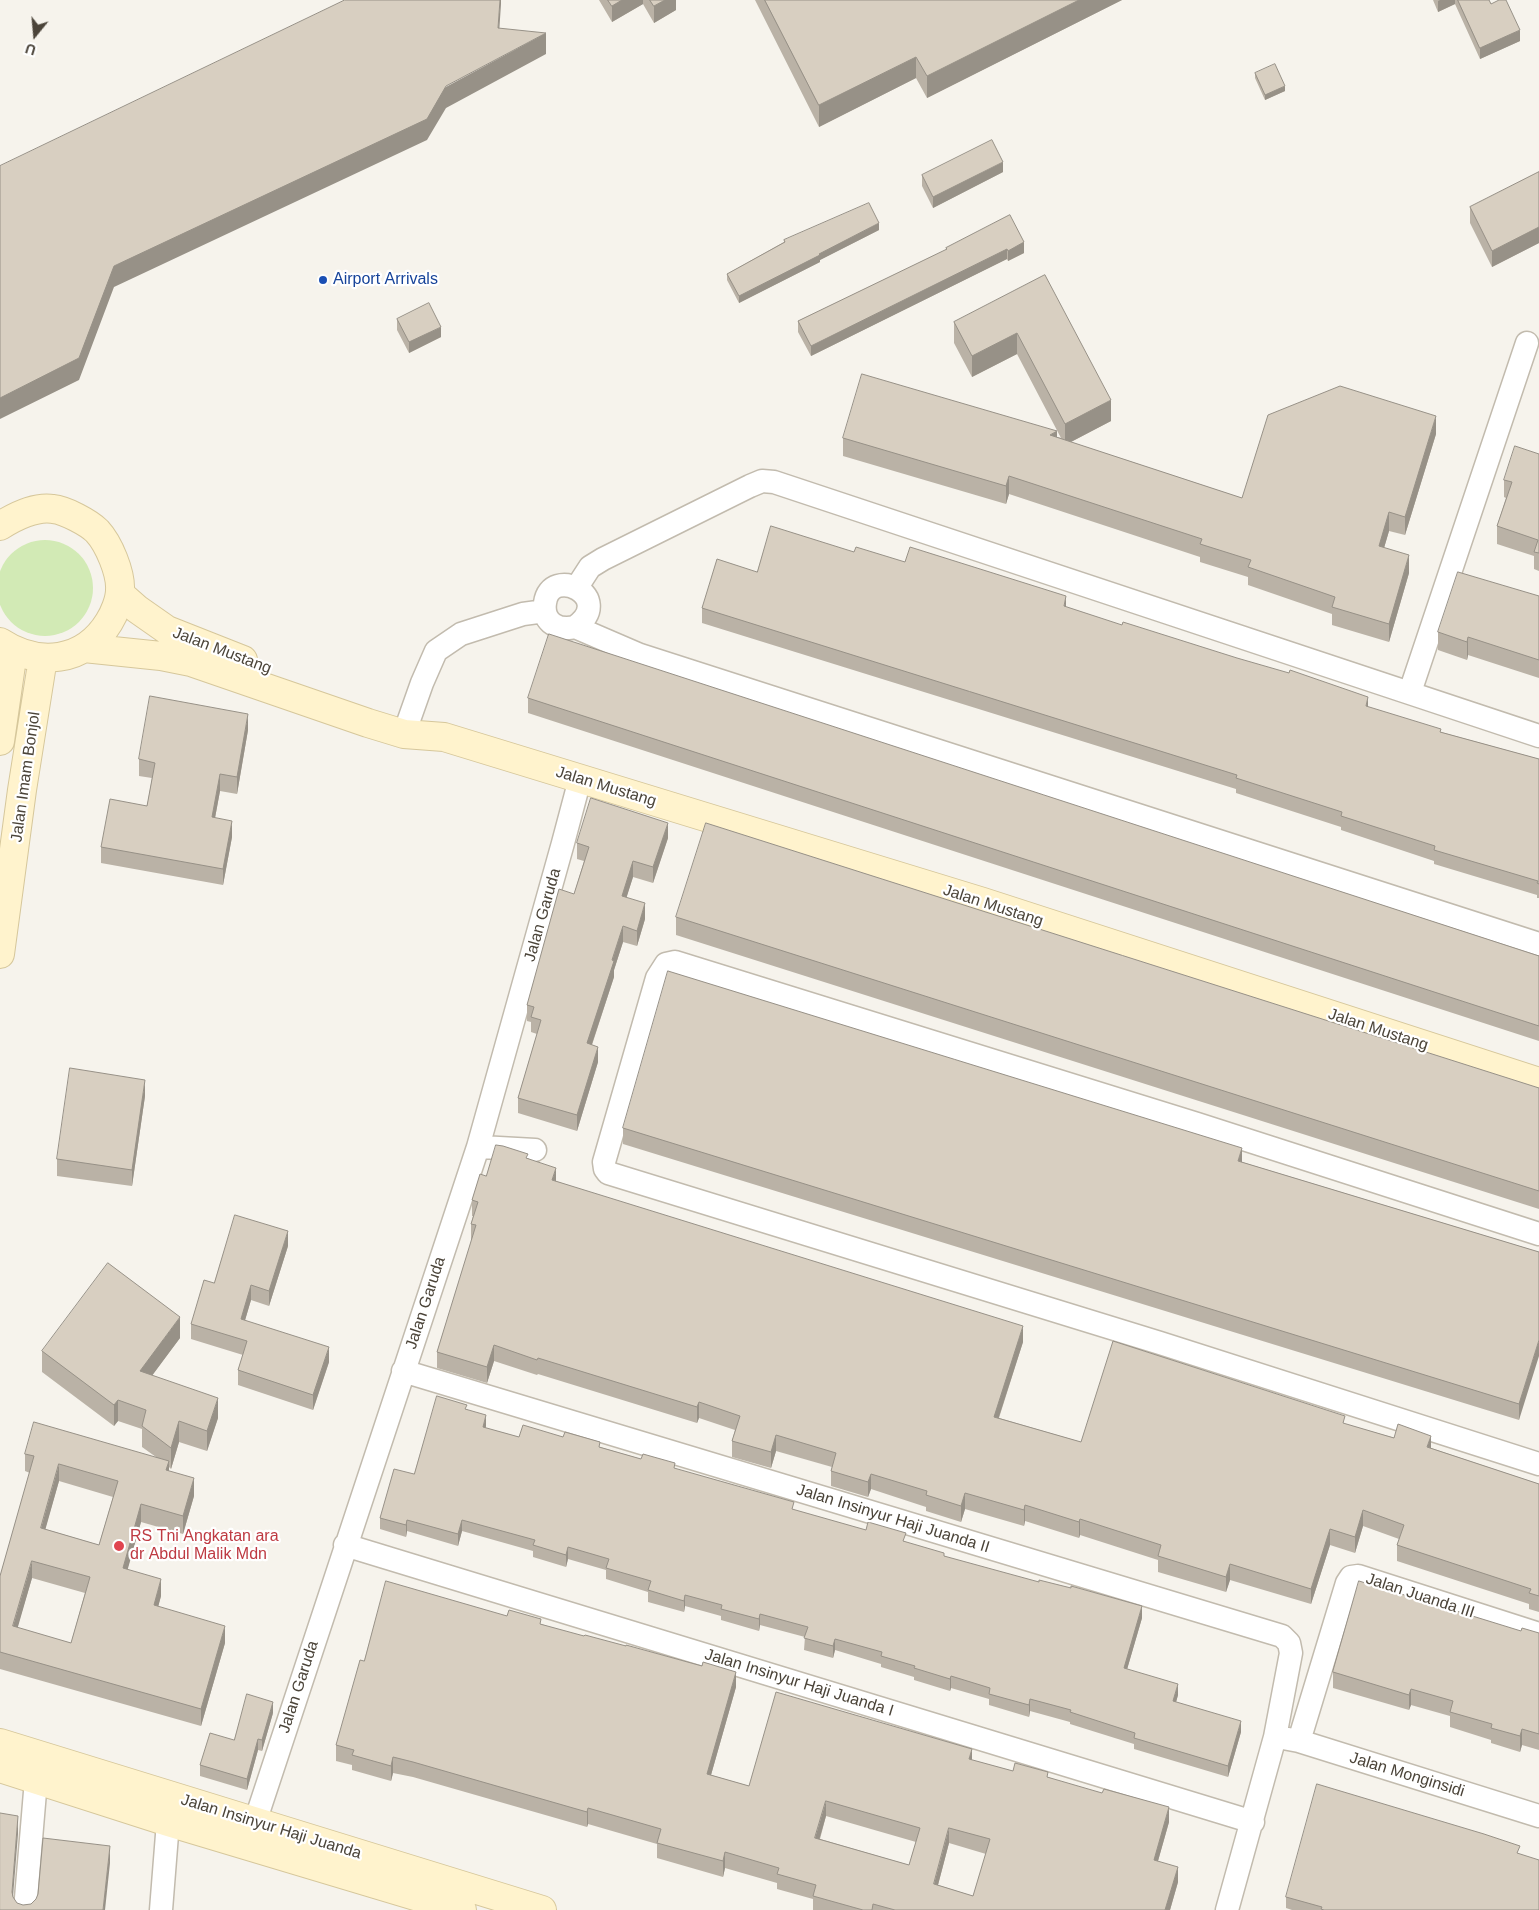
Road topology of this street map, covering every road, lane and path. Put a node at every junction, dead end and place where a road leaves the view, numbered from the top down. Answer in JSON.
{"nodes":[{"id":1,"x":1527,"y":343,"type":"dead end"},
{"id":2,"x":0,"y":526,"type":"edge"},
{"id":3,"x":577,"y":587,"type":"junction"},
{"id":4,"x":120,"y":594,"type":"junction"},
{"id":5,"x":544,"y":611,"type":"junction"},
{"id":6,"x":575,"y":627,"type":"junction"},
{"id":7,"x":7,"y":646,"type":"edge"},
{"id":8,"x":84,"y":648,"type":"junction"},
{"id":9,"x":43,"y":658,"type":"junction"},
{"id":10,"x":1410,"y":692,"type":"junction"},
{"id":11,"x":407,"y":726,"type":"junction"},
{"id":12,"x":1539,"y":736,"type":"edge"},
{"id":13,"x":0,"y":741,"type":"edge"},
{"id":14,"x":580,"y":779,"type":"junction"},
{"id":15,"x":1539,"y":944,"type":"edge"},
{"id":16,"x":0,"y":954,"type":"edge"},
{"id":17,"x":1539,"y":1082,"type":"edge"},
{"id":18,"x":478,"y":1146,"type":"junction"},
{"id":19,"x":536,"y":1150,"type":"dead end"},
{"id":20,"x":1539,"y":1234,"type":"edge"},
{"id":21,"x":403,"y":1371,"type":"junction"},
{"id":22,"x":1539,"y":1464,"type":"edge"},
{"id":23,"x":346,"y":1545,"type":"junction"},
{"id":24,"x":1539,"y":1634,"type":"edge"},
{"id":25,"x":1275,"y":1737,"type":"junction"},
{"id":26,"x":1299,"y":1741,"type":"junction"},
{"id":27,"x":0,"y":1743,"type":"edge"},
{"id":28,"x":0,"y":1768,"type":"edge"},
{"id":29,"x":36,"y":1780,"type":"junction"},
{"id":30,"x":1539,"y":1816,"type":"edge"},
{"id":31,"x":168,"y":1822,"type":"junction"},
{"id":32,"x":256,"y":1822,"type":"junction"},
{"id":33,"x":1253,"y":1822,"type":"junction"},
{"id":34,"x":25,"y":1910,"type":"edge"},
{"id":35,"x":161,"y":1910,"type":"edge"},
{"id":36,"x":462,"y":1910,"type":"edge"},
{"id":37,"x":542,"y":1910,"type":"edge"},
{"id":38,"x":1227,"y":1910,"type":"edge"}],
"edges":[{"from":1,"to":10,"type":"street"},
{"from":2,"to":4,"type":"main road"},
{"from":3,"to":5,"type":"street"},
{"from":3,"to":6,"type":"street"},
{"from":3,"to":10,"type":"street"},
{"from":4,"to":8,"type":"main road"},
{"from":4,"to":11,"type":"main road","name":"Jalan Mustang"},
{"from":5,"to":6,"type":"street"},
{"from":5,"to":11,"type":"street"},
{"from":6,"to":15,"type":"street"},
{"from":7,"to":9,"type":"main road"},
{"from":7,"to":13,"type":"main road","name":"Jalan Imam Bonjol"},
{"from":8,"to":9,"type":"main road"},
{"from":8,"to":11,"type":"main road","name":"Jalan Mustang"},
{"from":9,"to":16,"type":"main road","name":"Jalan Imam Bonjol"},
{"from":10,"to":12,"type":"street"},
{"from":11,"to":14,"type":"main road","name":"Jalan Mustang"},
{"from":14,"to":17,"type":"main road","name":"Jalan Mustang"},
{"from":14,"to":18,"type":"street","name":"Jalan Garuda"},
{"from":18,"to":19,"type":"street"},
{"from":18,"to":21,"type":"street","name":"Jalan Garuda"},
{"from":20,"to":22,"type":"street"},
{"from":21,"to":23,"type":"street","name":"Jalan Garuda"},
{"from":21,"to":25,"type":"street","name":"Jalan Insinyur Haji Juanda II"},
{"from":23,"to":32,"type":"street","name":"Jalan Garuda"},
{"from":23,"to":33,"type":"street","name":"Jalan Insinyur Haji Juanda I"},
{"from":24,"to":26,"type":"street","name":"Jalan Juanda III"},
{"from":25,"to":26,"type":"street","name":"Jalan Monginsidi"},
{"from":25,"to":33,"type":"street","name":"Jalan Insinyur Haji Juanda II"},
{"from":26,"to":30,"type":"street","name":"Jalan Monginsidi"},
{"from":27,"to":32,"type":"main road","name":"Jalan Insinyur Haji Juanda"},
{"from":28,"to":29,"type":"main road","name":"Jalan Insinyur Haji Juanda"},
{"from":29,"to":31,"type":"main road","name":"Jalan Insinyur Haji Juanda"},
{"from":29,"to":34,"type":"street"},
{"from":31,"to":35,"type":"street"},
{"from":31,"to":36,"type":"main road","name":"Jalan Insinyur Haji Juanda"},
{"from":32,"to":37,"type":"main road","name":"Jalan Insinyur Haji Juanda"},
{"from":33,"to":38,"type":"street","name":"Jalan Insinyur Haji Juanda II"}]}
